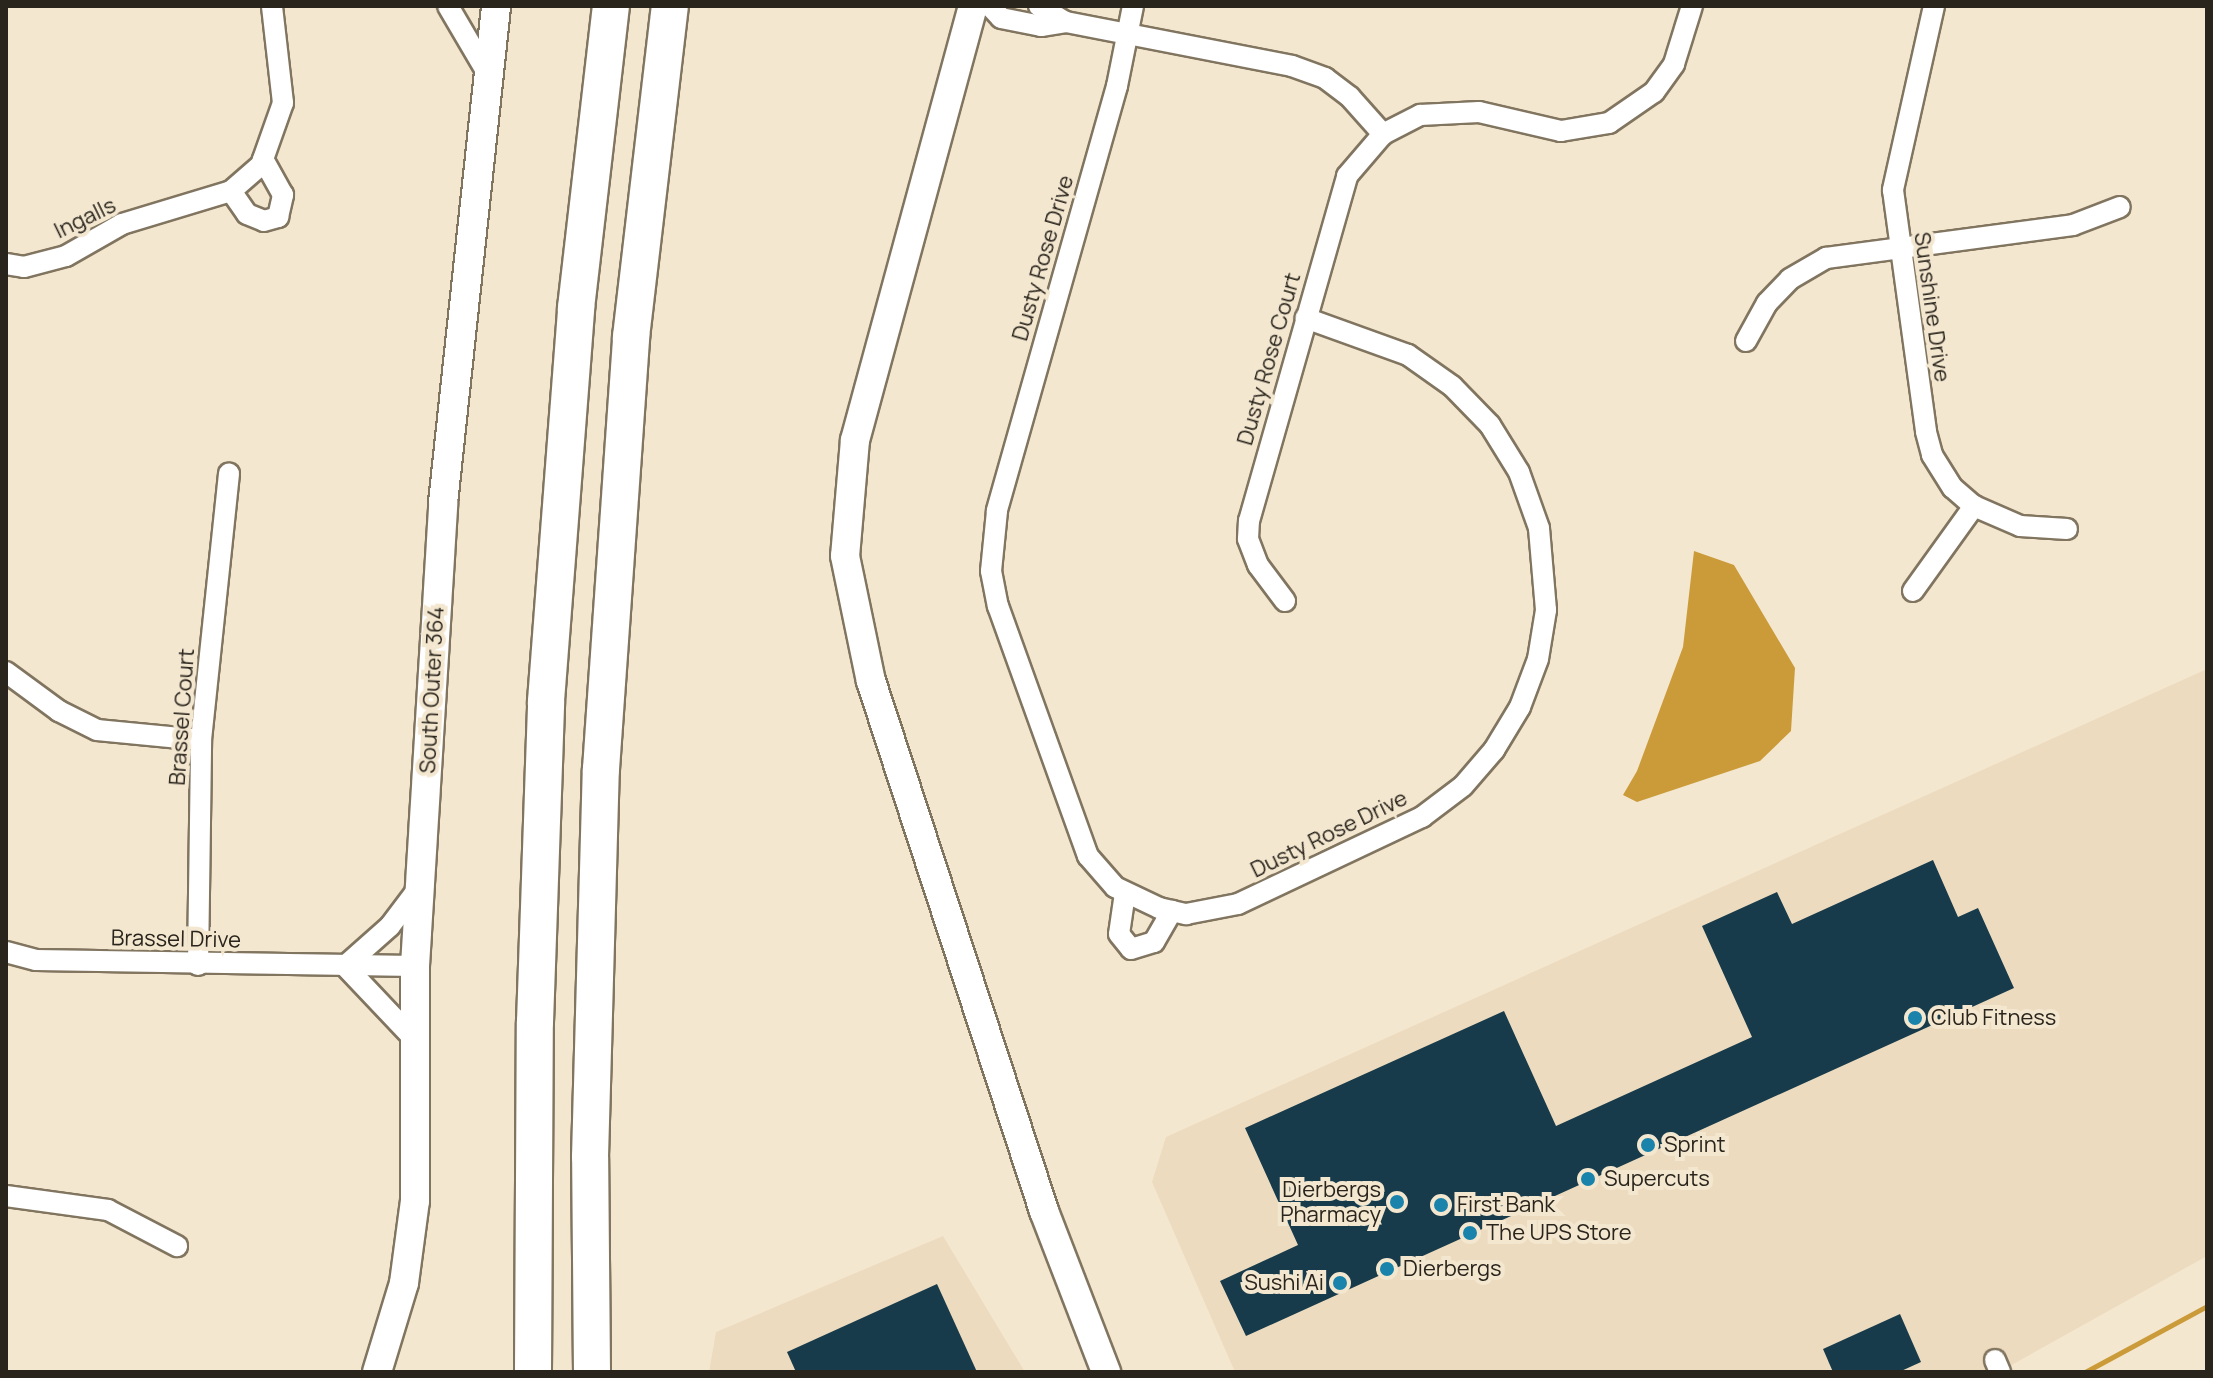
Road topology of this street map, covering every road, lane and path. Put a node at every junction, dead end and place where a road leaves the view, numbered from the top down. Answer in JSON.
{"nodes":[{"id":1,"x":272,"y":6,"type":"edge"},
{"id":2,"x":448,"y":6,"type":"edge"},
{"id":3,"x":496,"y":6,"type":"edge"},
{"id":4,"x":611,"y":6,"type":"edge"},
{"id":5,"x":670,"y":6,"type":"edge"},
{"id":6,"x":973,"y":6,"type":"edge"},
{"id":7,"x":990,"y":6,"type":"edge"},
{"id":8,"x":1039,"y":6,"type":"edge"},
{"id":9,"x":1133,"y":6,"type":"edge"},
{"id":10,"x":1692,"y":6,"type":"edge"},
{"id":11,"x":1934,"y":6,"type":"edge"},
{"id":12,"x":1066,"y":22,"type":"junction"},
{"id":13,"x":1129,"y":34,"type":"junction"},
{"id":14,"x":489,"y":76,"type":"junction"},
{"id":15,"x":1383,"y":134,"type":"junction"},
{"id":16,"x":263,"y":159,"type":"junction"},
{"id":17,"x":231,"y":191,"type":"junction"},
{"id":18,"x":2120,"y":207,"type":"dead end"},
{"id":19,"x":1899,"y":248,"type":"junction"},
{"id":20,"x":6,"y":264,"type":"edge"},
{"id":21,"x":1305,"y":318,"type":"junction"},
{"id":22,"x":1746,"y":341,"type":"dead end"},
{"id":23,"x":229,"y":473,"type":"dead end"},
{"id":24,"x":1974,"y":506,"type":"junction"},
{"id":25,"x":2067,"y":529,"type":"dead end"},
{"id":26,"x":1913,"y":591,"type":"dead end"},
{"id":27,"x":1285,"y":601,"type":"dead end"},
{"id":28,"x":6,"y":672,"type":"edge"},
{"id":29,"x":201,"y":740,"type":"junction"},
{"id":30,"x":420,"y":887,"type":"junction"},
{"id":31,"x":1125,"y":893,"type":"junction"},
{"id":32,"x":1172,"y":911,"type":"junction"},
{"id":33,"x":6,"y":952,"type":"edge"},
{"id":34,"x":198,"y":965,"type":"junction"},
{"id":35,"x":345,"y":966,"type":"junction"},
{"id":36,"x":415,"y":966,"type":"junction"},
{"id":37,"x":415,"y":1040,"type":"junction"},
{"id":38,"x":6,"y":1196,"type":"edge"},
{"id":39,"x":177,"y":1246,"type":"dead end"},
{"id":40,"x":590,"y":1290,"type":"junction"},
{"id":41,"x":377,"y":1372,"type":"edge"},
{"id":42,"x":533,"y":1372,"type":"edge"},
{"id":43,"x":592,"y":1372,"type":"edge"},
{"id":44,"x":603,"y":1372,"type":"edge"},
{"id":45,"x":1106,"y":1372,"type":"edge"}],
"edges":[{"from":1,"to":16,"type":"street","name":"Ingalls"},
{"from":2,"to":14,"type":"street"},
{"from":3,"to":14,"type":"main road","name":"South Outer 364"},
{"from":4,"to":42,"type":"highway"},
{"from":5,"to":40,"type":"highway"},
{"from":6,"to":45,"type":"main road"},
{"from":7,"to":12,"type":"street"},
{"from":8,"to":12,"type":"street"},
{"from":9,"to":13,"type":"street","name":"Dusty Rose Drive"},
{"from":10,"to":15,"type":"street"},
{"from":11,"to":19,"type":"street","name":"Sunshine Drive"},
{"from":12,"to":13,"type":"street"},
{"from":13,"to":15,"type":"street"},
{"from":13,"to":31,"type":"street","name":"Dusty Rose Drive"},
{"from":14,"to":30,"type":"main road","name":"South Outer 364"},
{"from":15,"to":21,"type":"street","name":"Dusty Rose Court"},
{"from":16,"to":17,"type":"street","name":"Ingalls"},
{"from":16,"to":17,"type":"street"},
{"from":17,"to":20,"type":"street","name":"Ingalls"},
{"from":18,"to":19,"type":"street"},
{"from":19,"to":22,"type":"street"},
{"from":19,"to":24,"type":"street","name":"Sunshine Drive"},
{"from":21,"to":27,"type":"street","name":"Dusty Rose Court"},
{"from":21,"to":32,"type":"street","name":"Dusty Rose Drive"},
{"from":23,"to":29,"type":"street","name":"Brassel Court"},
{"from":24,"to":25,"type":"street","name":"Sunshine Drive"},
{"from":24,"to":26,"type":"street"},
{"from":28,"to":29,"type":"street"},
{"from":29,"to":34,"type":"street","name":"Brassel Court"},
{"from":30,"to":35,"type":"street"},
{"from":30,"to":36,"type":"main road","name":"South Outer 364"},
{"from":31,"to":32,"type":"street","name":"Dusty Rose Drive"},
{"from":31,"to":32,"type":"street"},
{"from":33,"to":34,"type":"street","name":"Brassel Drive"},
{"from":34,"to":35,"type":"street","name":"Brassel Drive"},
{"from":35,"to":36,"type":"street","name":"Brassel Drive"},
{"from":35,"to":37,"type":"street"},
{"from":36,"to":37,"type":"main road","name":"South Outer 364"},
{"from":37,"to":41,"type":"main road","name":"South Outer 364"},
{"from":38,"to":39,"type":"street"},
{"from":40,"to":43,"type":"highway"},
{"from":40,"to":44,"type":"highway"}]}
